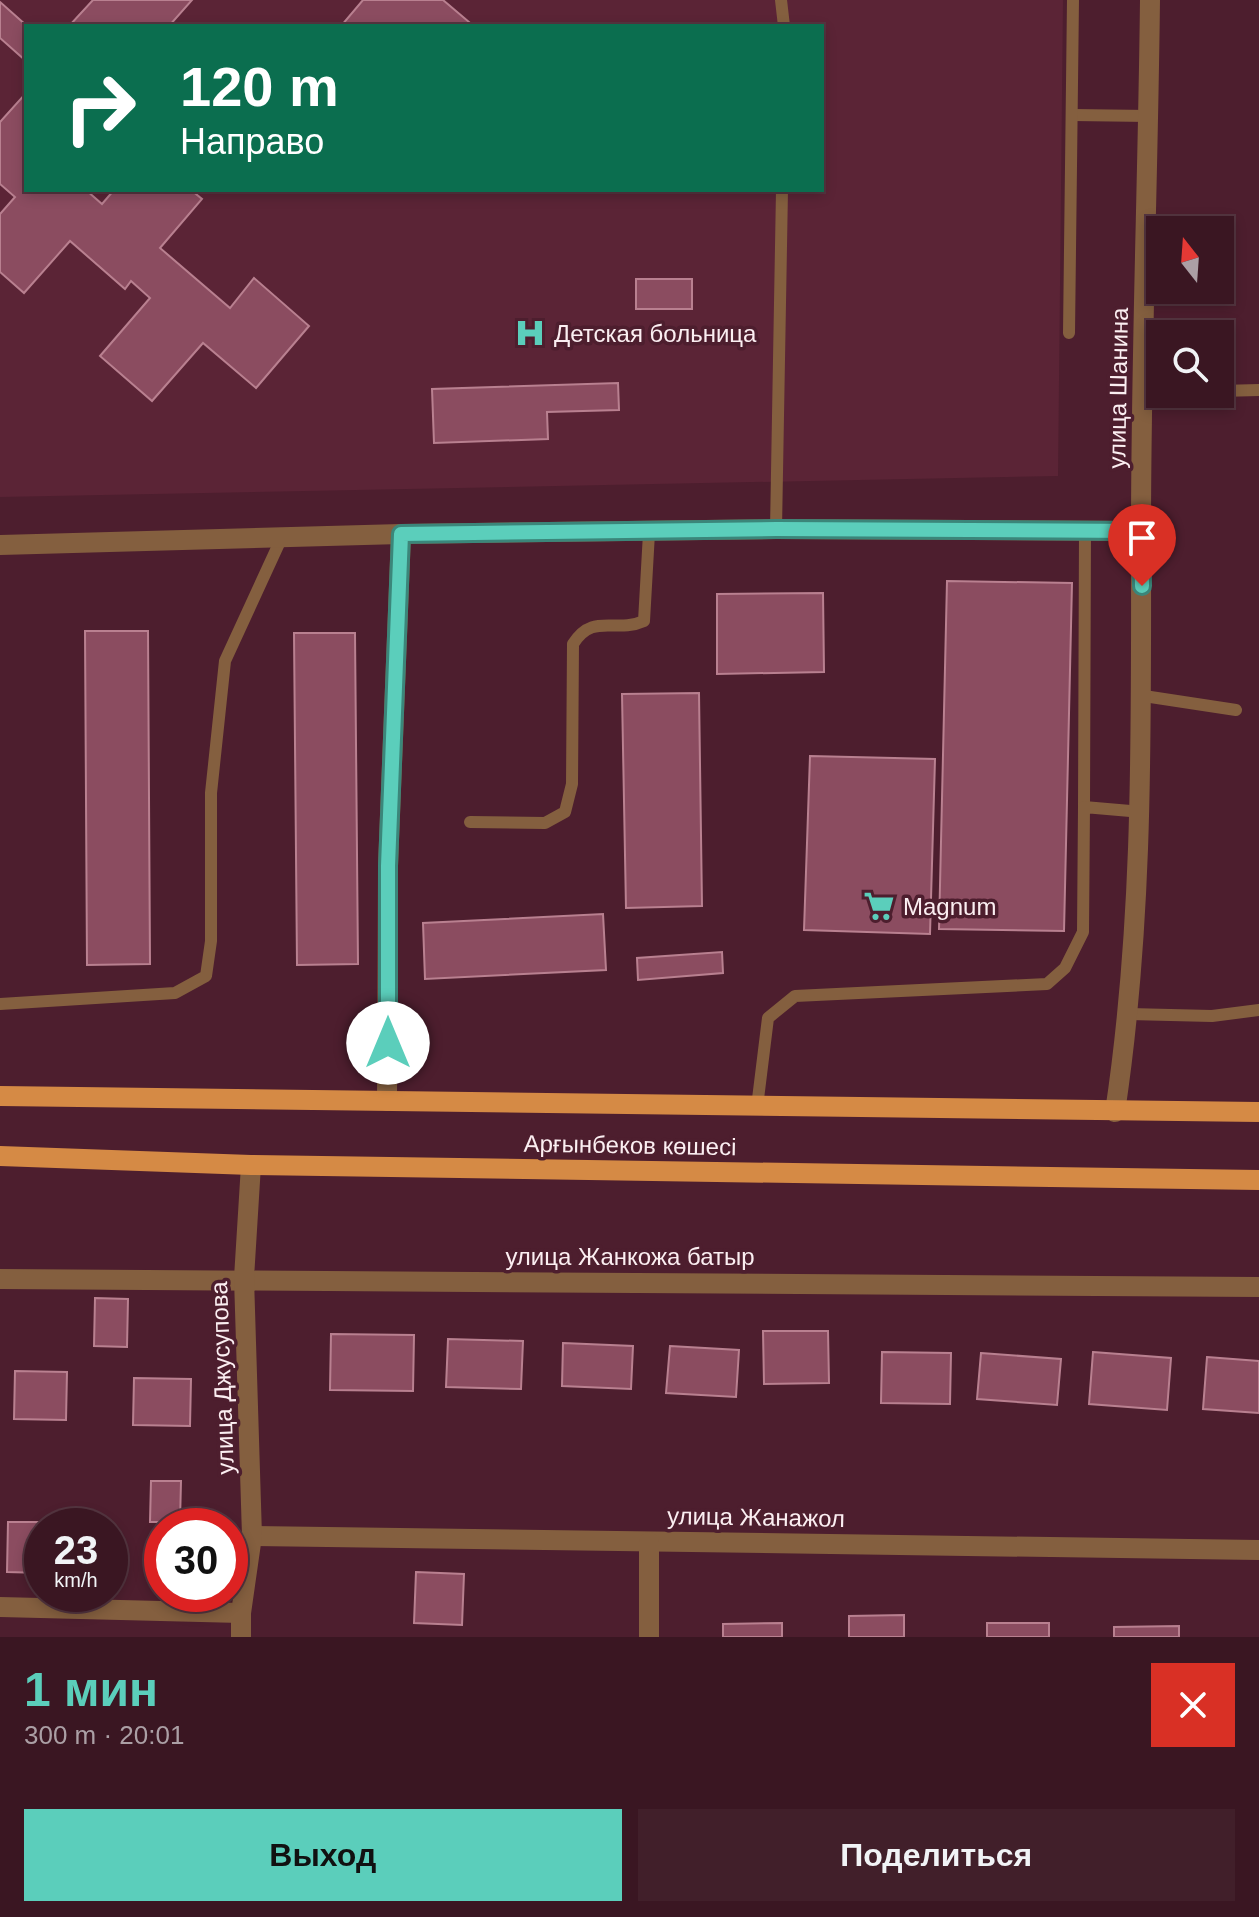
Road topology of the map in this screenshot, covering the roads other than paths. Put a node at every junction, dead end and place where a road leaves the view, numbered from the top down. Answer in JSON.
{"nodes":[{"id":1,"x":781,"y":0,"type":"edge"},
{"id":2,"x":1073,"y":0,"type":"edge"},
{"id":3,"x":1150,"y":0,"type":"edge"},
{"id":4,"x":784,"y":24,"type":"edge"},
{"id":5,"x":1073,"y":115,"type":"junction"},
{"id":6,"x":1149,"y":116,"type":"junction"},
{"id":7,"x":782,"y":192,"type":"edge"},
{"id":8,"x":1151,"y":320,"type":"edge"},
{"id":9,"x":1069,"y":333,"type":"dead end"},
{"id":10,"x":1259,"y":390,"type":"edge"},
{"id":11,"x":1234,"y":391,"type":"edge"},
{"id":12,"x":1151,"y":408,"type":"edge"},
{"id":13,"x":776,"y":529,"type":"junction"},
{"id":14,"x":1085,"y":531,"type":"junction"},
{"id":15,"x":1141,"y":531,"type":"junction"},
{"id":16,"x":649,"y":533,"type":"junction"},
{"id":17,"x":401,"y":534,"type":"junction"},
{"id":18,"x":282,"y":537,"type":"junction"},
{"id":19,"x":0,"y":545,"type":"edge"},
{"id":20,"x":1144,"y":696,"type":"junction"},
{"id":21,"x":1236,"y":710,"type":"dead end"},
{"id":22,"x":1084,"y":807,"type":"junction"},
{"id":23,"x":1142,"y":812,"type":"junction"},
{"id":24,"x":470,"y":822,"type":"dead end"},
{"id":25,"x":0,"y":1004,"type":"edge"},
{"id":26,"x":1259,"y":1010,"type":"edge"},
{"id":27,"x":1129,"y":1014,"type":"junction"},
{"id":28,"x":0,"y":1096,"type":"edge"},
{"id":29,"x":387,"y":1101,"type":"junction"},
{"id":30,"x":757,"y":1107,"type":"junction"},
{"id":31,"x":1115,"y":1112,"type":"junction"},
{"id":32,"x":1259,"y":1112,"type":"edge"},
{"id":33,"x":0,"y":1156,"type":"edge"},
{"id":34,"x":251,"y":1165,"type":"junction"},
{"id":35,"x":1259,"y":1180,"type":"edge"},
{"id":36,"x":244,"y":1278,"type":"junction"},
{"id":37,"x":0,"y":1279,"type":"edge"},
{"id":38,"x":1259,"y":1287,"type":"edge"},
{"id":39,"x":252,"y":1536,"type":"junction"},
{"id":40,"x":649,"y":1542,"type":"junction"},
{"id":41,"x":1259,"y":1550,"type":"edge"},
{"id":42,"x":0,"y":1607,"type":"edge"},
{"id":43,"x":241,"y":1613,"type":"junction"},
{"id":44,"x":241,"y":1637,"type":"edge"},
{"id":45,"x":649,"y":1637,"type":"edge"}],
"edges":[{"from":1,"to":4,"type":"lane"},
{"from":2,"to":5,"type":"lane"},
{"from":3,"to":6,"type":"street","name":"улица Шанина"},
{"from":5,"to":6,"type":"lane"},
{"from":5,"to":9,"type":"lane"},
{"from":6,"to":8,"type":"street","name":"улица Шанина"},
{"from":7,"to":13,"type":"lane"},
{"from":10,"to":11,"type":"lane"},
{"from":12,"to":15,"type":"street","name":"улица Шанина"},
{"from":13,"to":14,"type":"street"},
{"from":13,"to":16,"type":"street"},
{"from":14,"to":15,"type":"street"},
{"from":14,"to":22,"type":"lane"},
{"from":15,"to":20,"type":"street","name":"улица Шанина"},
{"from":16,"to":17,"type":"street"},
{"from":16,"to":24,"type":"lane"},
{"from":17,"to":18,"type":"street"},
{"from":17,"to":29,"type":"street"},
{"from":18,"to":19,"type":"street"},
{"from":18,"to":25,"type":"lane"},
{"from":20,"to":21,"type":"lane"},
{"from":20,"to":23,"type":"street","name":"улица Шанина"},
{"from":22,"to":23,"type":"lane"},
{"from":22,"to":30,"type":"lane"},
{"from":23,"to":27,"type":"street","name":"улица Шанина"},
{"from":26,"to":27,"type":"lane"},
{"from":27,"to":31,"type":"street","name":"улица Шанина"},
{"from":28,"to":29,"type":"main road","name":"Арғынбеков көшесі"},
{"from":29,"to":30,"type":"main road","name":"Арғынбеков көшесі"},
{"from":30,"to":31,"type":"main road","name":"Арғынбеков көшесі"},
{"from":31,"to":32,"type":"main road","name":"Арғынбеков көшесі"},
{"from":33,"to":34,"type":"main road","name":"Арғынбеков көшесі"},
{"from":34,"to":35,"type":"main road","name":"Арғынбеков көшесі"},
{"from":34,"to":36,"type":"street","name":"улица Джусупова"},
{"from":36,"to":37,"type":"street","name":"улица Жанкожа батыр"},
{"from":36,"to":38,"type":"street","name":"улица Жанкожа батыр"},
{"from":36,"to":39,"type":"street","name":"улица Джусупова"},
{"from":39,"to":40,"type":"street","name":"улица Жанажол"},
{"from":39,"to":43,"type":"street","name":"улица Джусупова"},
{"from":40,"to":41,"type":"street","name":"улица Жанажол"},
{"from":40,"to":45,"type":"street"},
{"from":42,"to":43,"type":"street"},
{"from":43,"to":44,"type":"street","name":"улица Джусупова"}]}
